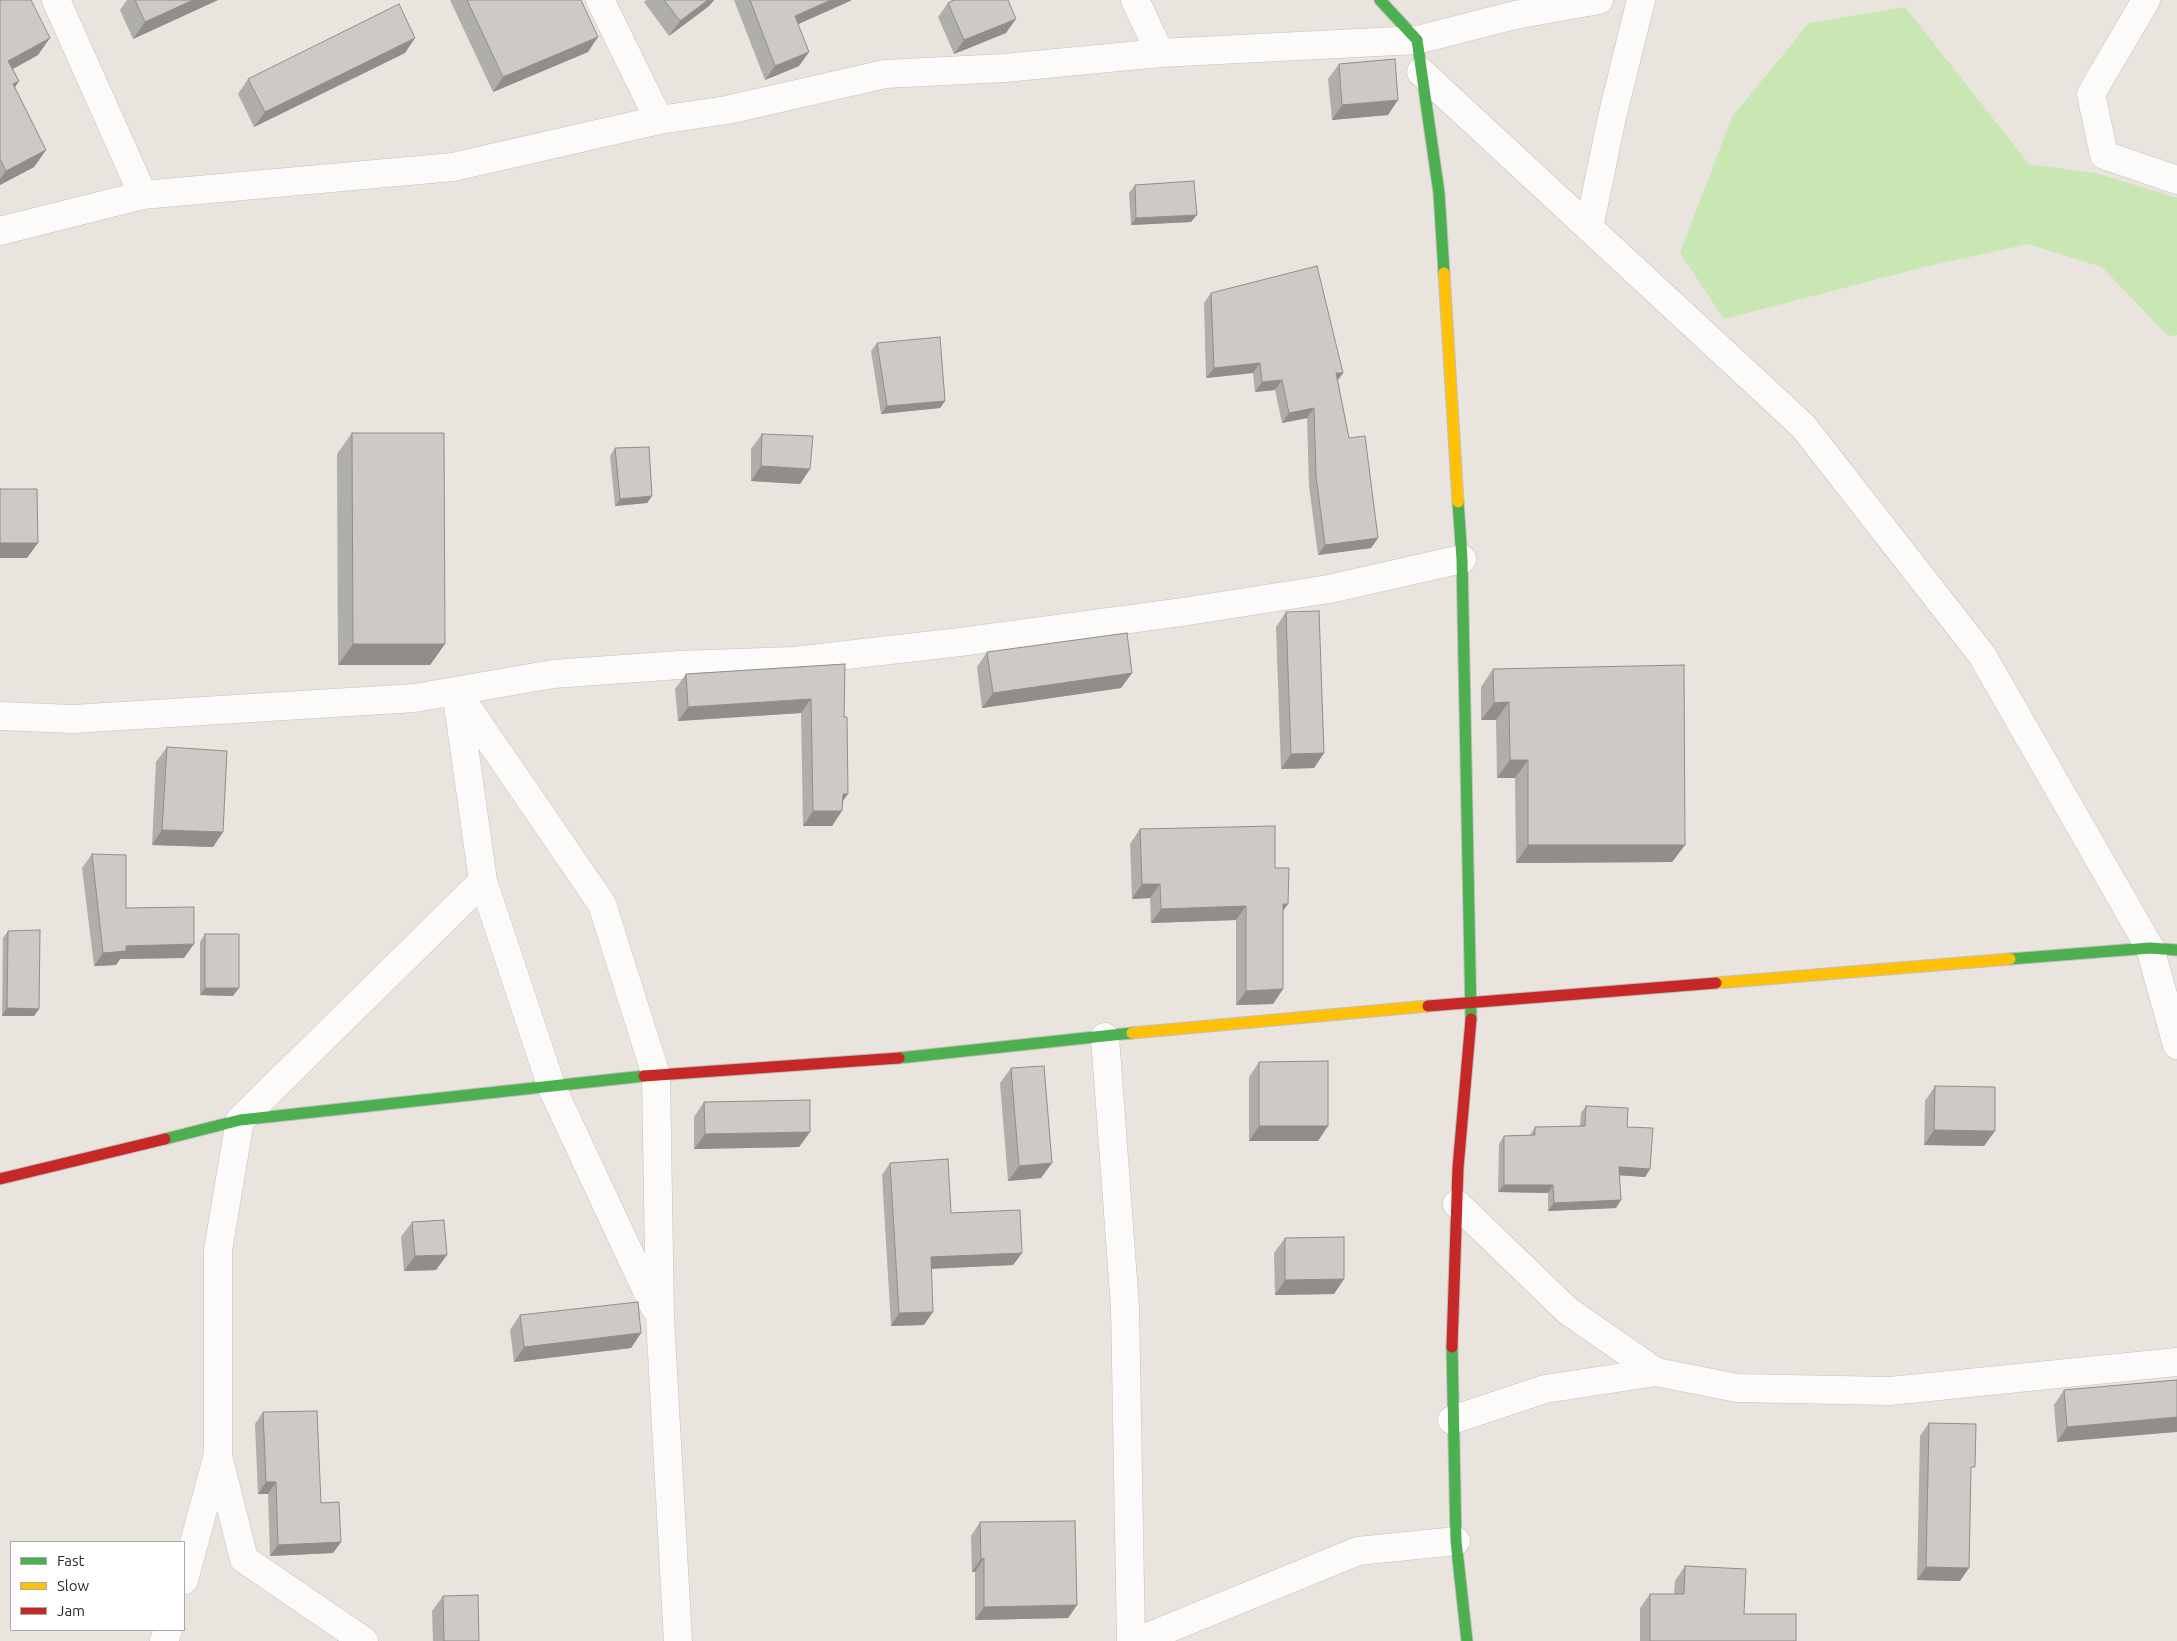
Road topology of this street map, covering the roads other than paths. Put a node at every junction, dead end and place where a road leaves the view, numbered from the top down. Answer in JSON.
{"nodes":[{"id":1,"x":56,"y":0,"type":"edge"},
{"id":2,"x":600,"y":0,"type":"edge"},
{"id":3,"x":1135,"y":0,"type":"edge"},
{"id":4,"x":1380,"y":0,"type":"edge"},
{"id":5,"x":1599,"y":0,"type":"edge"},
{"id":6,"x":1641,"y":0,"type":"edge"},
{"id":7,"x":2146,"y":0,"type":"edge"},
{"id":8,"x":1417,"y":40,"type":"junction"},
{"id":9,"x":1160,"y":53,"type":"junction"},
{"id":10,"x":1421,"y":72,"type":"junction"},
{"id":11,"x":660,"y":120,"type":"junction"},
{"id":12,"x":2177,"y":180,"type":"edge"},
{"id":13,"x":143,"y":196,"type":"junction"},
{"id":14,"x":1589,"y":228,"type":"junction"},
{"id":15,"x":0,"y":231,"type":"edge"},
{"id":16,"x":1462,"y":559,"type":"junction"},
{"id":17,"x":456,"y":691,"type":"junction"},
{"id":18,"x":0,"y":716,"type":"edge"},
{"id":19,"x":483,"y":881,"type":"junction"},
{"id":20,"x":2150,"y":948,"type":"junction"},
{"id":21,"x":2177,"y":950,"type":"edge"},
{"id":22,"x":1472,"y":1002,"type":"junction"},
{"id":23,"x":1106,"y":1036,"type":"junction"},
{"id":24,"x":2177,"y":1045,"type":"edge"},
{"id":25,"x":656,"y":1075,"type":"junction"},
{"id":26,"x":552,"y":1088,"type":"junction"},
{"id":27,"x":240,"y":1120,"type":"junction"},
{"id":28,"x":0,"y":1179,"type":"edge"},
{"id":29,"x":1457,"y":1204,"type":"junction"},
{"id":30,"x":660,"y":1317,"type":"junction"},
{"id":31,"x":2177,"y":1362,"type":"edge"},
{"id":32,"x":1656,"y":1372,"type":"junction"},
{"id":33,"x":1452,"y":1420,"type":"junction"},
{"id":34,"x":218,"y":1456,"type":"junction"},
{"id":35,"x":1456,"y":1541,"type":"junction"},
{"id":36,"x":185,"y":1576,"type":"edge"},
{"id":37,"x":364,"y":1641,"type":"edge"},
{"id":38,"x":678,"y":1641,"type":"edge"},
{"id":39,"x":1131,"y":1641,"type":"edge"},
{"id":40,"x":1138,"y":1641,"type":"edge"},
{"id":41,"x":1468,"y":1641,"type":"edge"}],
"edges":[{"from":1,"to":13,"type":"street"},
{"from":2,"to":11,"type":"street"},
{"from":3,"to":9,"type":"street"},
{"from":4,"to":8,"type":"street"},
{"from":5,"to":8,"type":"street"},
{"from":6,"to":14,"type":"street"},
{"from":7,"to":12,"type":"street"},
{"from":8,"to":9,"type":"street"},
{"from":8,"to":10,"type":"street"},
{"from":9,"to":11,"type":"street"},
{"from":10,"to":14,"type":"street"},
{"from":10,"to":16,"type":"street"},
{"from":11,"to":13,"type":"street"},
{"from":13,"to":15,"type":"street"},
{"from":14,"to":20,"type":"street"},
{"from":16,"to":17,"type":"street"},
{"from":16,"to":22,"type":"street"},
{"from":17,"to":18,"type":"street"},
{"from":17,"to":19,"type":"street"},
{"from":17,"to":25,"type":"street"},
{"from":19,"to":26,"type":"street"},
{"from":19,"to":27,"type":"street"},
{"from":20,"to":21,"type":"street"},
{"from":20,"to":22,"type":"street"},
{"from":20,"to":24,"type":"street"},
{"from":22,"to":23,"type":"street"},
{"from":22,"to":29,"type":"street"},
{"from":23,"to":25,"type":"street"},
{"from":23,"to":39,"type":"street"},
{"from":25,"to":26,"type":"street"},
{"from":25,"to":30,"type":"street"},
{"from":26,"to":27,"type":"street"},
{"from":26,"to":30,"type":"street"},
{"from":27,"to":28,"type":"street"},
{"from":27,"to":34,"type":"street"},
{"from":29,"to":32,"type":"street"},
{"from":29,"to":33,"type":"street"},
{"from":30,"to":38,"type":"street"},
{"from":31,"to":32,"type":"street"},
{"from":32,"to":33,"type":"street"},
{"from":33,"to":35,"type":"street"},
{"from":34,"to":36,"type":"street"},
{"from":34,"to":37,"type":"street"},
{"from":35,"to":40,"type":"street"},
{"from":35,"to":41,"type":"street"}]}
